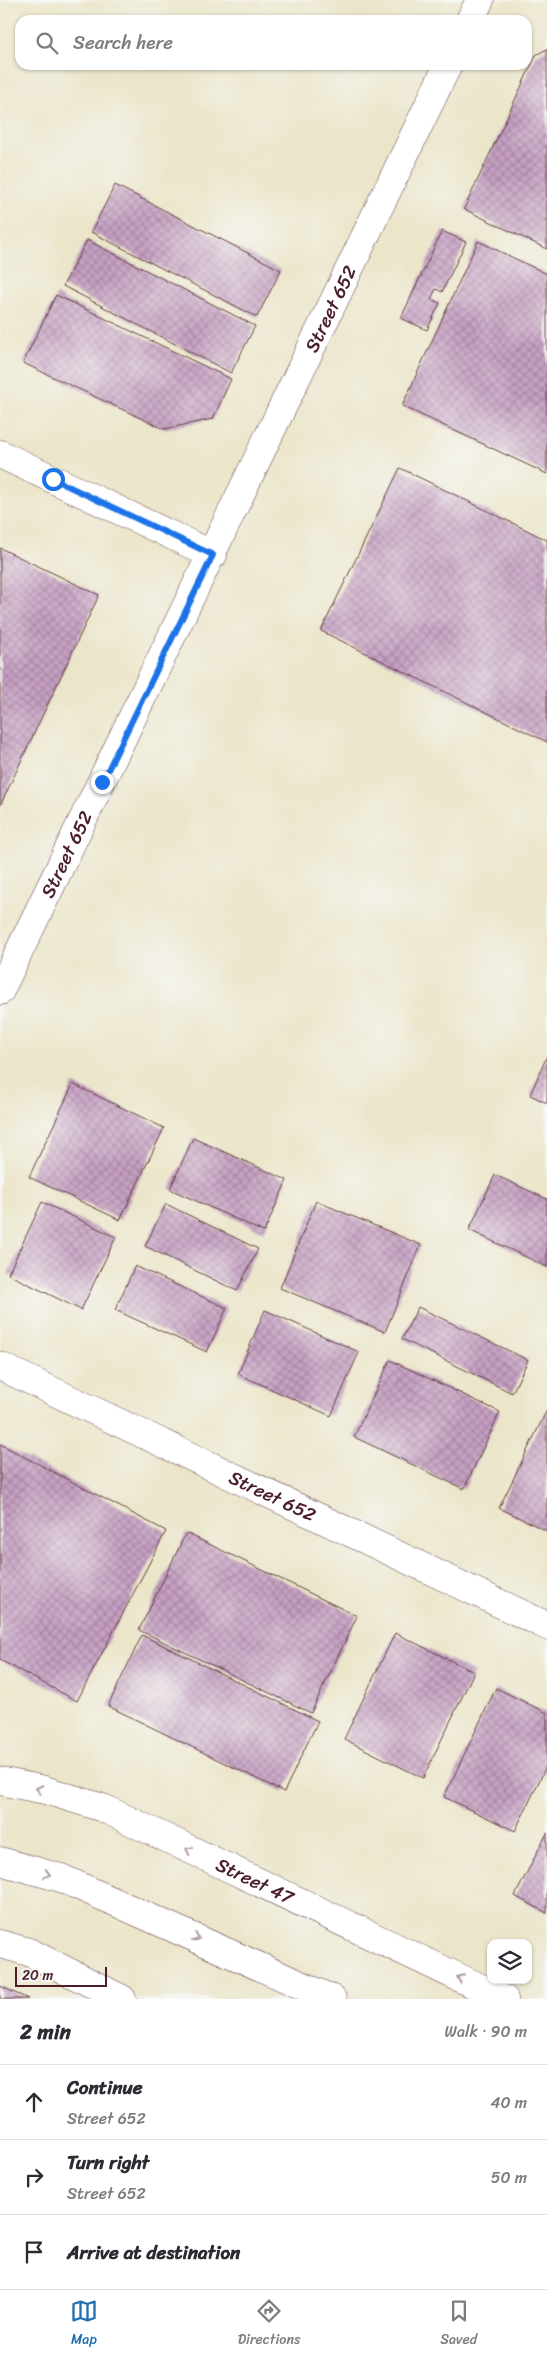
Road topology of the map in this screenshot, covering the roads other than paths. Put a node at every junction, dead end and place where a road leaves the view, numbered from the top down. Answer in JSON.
{"nodes":[{"id":1,"x":480,"y":0,"type":"edge"},
{"id":2,"x":472,"y":15,"type":"edge"},
{"id":3,"x":446,"y":70,"type":"edge"},
{"id":4,"x":0,"y":454,"type":"edge"},
{"id":5,"x":213,"y":555,"type":"junction"},
{"id":6,"x":0,"y":991,"type":"edge"},
{"id":7,"x":0,"y":1366,"type":"edge"},
{"id":8,"x":547,"y":1626,"type":"edge"},
{"id":9,"x":0,"y":1782,"type":"edge"},
{"id":10,"x":0,"y":1861,"type":"edge"},
{"id":11,"x":0,"y":1944,"type":"edge"},
{"id":12,"x":122,"y":1999,"type":"edge"},
{"id":13,"x":332,"y":1999,"type":"edge"},
{"id":14,"x":504,"y":1999,"type":"edge"}],
"edges":[{"from":1,"to":2,"type":"street"},
{"from":3,"to":5,"type":"street","name":"Street 652"},
{"from":4,"to":5,"type":"street"},
{"from":5,"to":6,"type":"street","name":"Street 652"},
{"from":7,"to":8,"type":"street","name":"Street 652"},
{"from":14,"to":9,"type":"street","name":"Street 47","one_way":true},
{"from":10,"to":13,"type":"street","one_way":true},
{"from":11,"to":12,"type":"street"}]}
